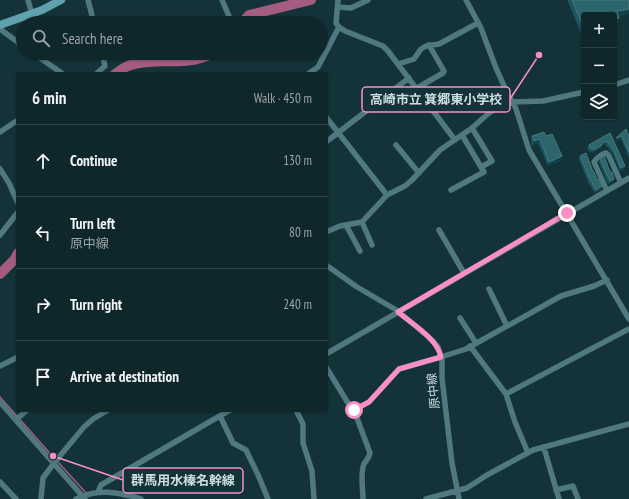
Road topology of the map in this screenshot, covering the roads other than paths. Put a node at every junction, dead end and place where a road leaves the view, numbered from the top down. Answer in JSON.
{"nodes":[{"id":1,"x":28,"y":0,"type":"edge"},
{"id":2,"x":61,"y":0,"type":"edge"},
{"id":3,"x":88,"y":0,"type":"edge"},
{"id":4,"x":222,"y":0,"type":"edge"},
{"id":5,"x":338,"y":0,"type":"edge"},
{"id":6,"x":368,"y":0,"type":"edge"},
{"id":7,"x":466,"y":0,"type":"edge"},
{"id":8,"x":338,"y":7,"type":"junction"},
{"id":9,"x":32,"y":14,"type":"junction"},
{"id":10,"x":27,"y":16,"type":"edge"},
{"id":11,"x":92,"y":16,"type":"edge"},
{"id":12,"x":229,"y":16,"type":"edge"},
{"id":13,"x":16,"y":20,"type":"edge"},
{"id":14,"x":478,"y":23,"type":"junction"},
{"id":15,"x":0,"y":26,"type":"edge"},
{"id":16,"x":339,"y":27,"type":"junction"},
{"id":17,"x":0,"y":29,"type":"edge"},
{"id":18,"x":16,"y":41,"type":"edge"},
{"id":19,"x":429,"y":45,"type":"junction"},
{"id":20,"x":328,"y":48,"type":"edge"},
{"id":21,"x":43,"y":60,"type":"edge"},
{"id":22,"x":104,"y":60,"type":"edge"},
{"id":23,"x":322,"y":60,"type":"edge"},
{"id":24,"x":398,"y":64,"type":"junction"},
{"id":25,"x":60,"y":72,"type":"edge"},
{"id":26,"x":98,"y":72,"type":"edge"},
{"id":27,"x":311,"y":72,"type":"edge"},
{"id":28,"x":409,"y":78,"type":"junction"},
{"id":29,"x":629,"y":80,"type":"edge"},
{"id":30,"x":617,"y":84,"type":"edge"},
{"id":31,"x":417,"y":88,"type":"junction"},
{"id":32,"x":581,"y":93,"type":"edge"},
{"id":33,"x":514,"y":102,"type":"junction"},
{"id":34,"x":328,"y":120,"type":"edge"},
{"id":35,"x":16,"y":121,"type":"edge"},
{"id":36,"x":472,"y":128,"type":"junction"},
{"id":37,"x":0,"y":132,"type":"edge"},
{"id":38,"x":338,"y":133,"type":"junction"},
{"id":39,"x":462,"y":135,"type":"junction"},
{"id":40,"x":328,"y":140,"type":"edge"},
{"id":41,"x":455,"y":140,"type":"junction"},
{"id":42,"x":396,"y":145,"type":"dead end"},
{"id":43,"x":481,"y":168,"type":"junction"},
{"id":44,"x":0,"y":169,"type":"edge"},
{"id":45,"x":418,"y":173,"type":"junction"},
{"id":46,"x":629,"y":178,"type":"edge"},
{"id":47,"x":620,"y":183,"type":"junction"},
{"id":48,"x":450,"y":190,"type":"dead end"},
{"id":49,"x":607,"y":191,"type":"junction"},
{"id":50,"x":387,"y":196,"type":"junction"},
{"id":51,"x":16,"y":199,"type":"edge"},
{"id":52,"x":567,"y":213,"type":"junction"},
{"id":53,"x":16,"y":215,"type":"edge"},
{"id":54,"x":362,"y":222,"type":"junction"},
{"id":55,"x":346,"y":225,"type":"junction"},
{"id":56,"x":439,"y":230,"type":"dead end"},
{"id":57,"x":328,"y":231,"type":"edge"},
{"id":58,"x":0,"y":235,"type":"edge"},
{"id":59,"x":372,"y":245,"type":"dead end"},
{"id":60,"x":360,"y":251,"type":"dead end"},
{"id":61,"x":328,"y":266,"type":"edge"},
{"id":62,"x":464,"y":273,"type":"junction"},
{"id":63,"x":607,"y":280,"type":"junction"},
{"id":64,"x":489,"y":289,"type":"dead end"},
{"id":65,"x":398,"y":312,"type":"junction"},
{"id":66,"x":460,"y":318,"type":"dead end"},
{"id":67,"x":629,"y":319,"type":"edge"},
{"id":68,"x":508,"y":326,"type":"junction"},
{"id":69,"x":629,"y":329,"type":"edge"},
{"id":70,"x":476,"y":343,"type":"junction"},
{"id":71,"x":470,"y":346,"type":"junction"},
{"id":72,"x":328,"y":353,"type":"edge"},
{"id":73,"x":441,"y":357,"type":"junction"},
{"id":74,"x":16,"y":359,"type":"edge"},
{"id":75,"x":0,"y":366,"type":"edge"},
{"id":76,"x":328,"y":370,"type":"edge"},
{"id":77,"x":506,"y":394,"type":"junction"},
{"id":78,"x":0,"y":402,"type":"edge"},
{"id":79,"x":354,"y":410,"type":"junction"},
{"id":80,"x":25,"y":412,"type":"edge"},
{"id":81,"x":105,"y":412,"type":"edge"},
{"id":82,"x":226,"y":412,"type":"edge"},
{"id":83,"x":297,"y":412,"type":"edge"},
{"id":84,"x":220,"y":416,"type":"junction"},
{"id":85,"x":16,"y":420,"type":"junction"},
{"id":86,"x":629,"y":424,"type":"edge"},
{"id":87,"x":544,"y":448,"type":"junction"},
{"id":88,"x":528,"y":453,"type":"junction"},
{"id":89,"x":56,"y":461,"type":"junction"},
{"id":90,"x":0,"y":482,"type":"edge"},
{"id":91,"x":556,"y":490,"type":"junction"},
{"id":92,"x":457,"y":491,"type":"junction"},
{"id":93,"x":98,"y":492,"type":"junction"},
{"id":94,"x":84,"y":496,"type":"edge"},
{"id":95,"x":16,"y":499,"type":"edge"},
{"id":96,"x":41,"y":499,"type":"edge"},
{"id":97,"x":76,"y":499,"type":"edge"},
{"id":98,"x":141,"y":499,"type":"edge"},
{"id":99,"x":268,"y":499,"type":"edge"},
{"id":100,"x":314,"y":499,"type":"edge"},
{"id":101,"x":363,"y":499,"type":"edge"},
{"id":102,"x":426,"y":499,"type":"edge"},
{"id":103,"x":459,"y":499,"type":"edge"},
{"id":104,"x":559,"y":499,"type":"edge"},
{"id":105,"x":578,"y":499,"type":"edge"}],
"edges":[{"from":1,"to":9,"type":"street"},
{"from":2,"to":9,"type":"main road"},
{"from":3,"to":11,"type":"street"},
{"from":4,"to":12,"type":"street"},
{"from":5,"to":8,"type":"street"},
{"from":6,"to":8,"type":"street"},
{"from":7,"to":14,"type":"street"},
{"from":8,"to":16,"type":"street"},
{"from":9,"to":10,"type":"main road"},
{"from":13,"to":15,"type":"main road"},
{"from":14,"to":19,"type":"street"},
{"from":14,"to":33,"type":"street"},
{"from":16,"to":20,"type":"street"},
{"from":16,"to":24,"type":"street"},
{"from":17,"to":18,"type":"street"},
{"from":19,"to":24,"type":"street"},
{"from":19,"to":31,"type":"street"},
{"from":21,"to":25,"type":"street"},
{"from":22,"to":26,"type":"street"},
{"from":23,"to":27,"type":"street"},
{"from":24,"to":28,"type":"street"},
{"from":28,"to":31,"type":"street"},
{"from":28,"to":38,"type":"street"},
{"from":29,"to":30,"type":"street"},
{"from":31,"to":41,"type":"street"},
{"from":32,"to":33,"type":"street"},
{"from":33,"to":36,"type":"street"},
{"from":33,"to":52,"type":"street"},
{"from":34,"to":38,"type":"street"},
{"from":35,"to":37,"type":"street"},
{"from":36,"to":39,"type":"street"},
{"from":36,"to":43,"type":"street"},
{"from":38,"to":40,"type":"street"},
{"from":38,"to":50,"type":"street"},
{"from":39,"to":41,"type":"street"},
{"from":39,"to":43,"type":"street"},
{"from":41,"to":45,"type":"street"},
{"from":42,"to":45,"type":"street"},
{"from":43,"to":48,"type":"street"},
{"from":44,"to":51,"type":"street"},
{"from":45,"to":50,"type":"street"},
{"from":46,"to":47,"type":"street"},
{"from":47,"to":49,"type":"street"},
{"from":47,"to":49,"type":"street"},
{"from":49,"to":52,"type":"street"},
{"from":50,"to":54,"type":"street"},
{"from":52,"to":62,"type":"street"},
{"from":52,"to":63,"type":"street"},
{"from":53,"to":58,"type":"street"},
{"from":54,"to":55,"type":"street"},
{"from":54,"to":59,"type":"street"},
{"from":55,"to":57,"type":"street"},
{"from":55,"to":60,"type":"street"},
{"from":56,"to":62,"type":"street"},
{"from":61,"to":65,"type":"street","name":"原中線"},
{"from":62,"to":65,"type":"street"},
{"from":63,"to":67,"type":"street"},
{"from":63,"to":68,"type":"street"},
{"from":64,"to":68,"type":"street"},
{"from":65,"to":72,"type":"street"},
{"from":65,"to":73,"type":"street","name":"原中線"},
{"from":66,"to":70,"type":"street"},
{"from":68,"to":70,"type":"street"},
{"from":69,"to":77,"type":"street"},
{"from":70,"to":71,"type":"street"},
{"from":71,"to":73,"type":"street"},
{"from":71,"to":77,"type":"street"},
{"from":73,"to":79,"type":"street"},
{"from":73,"to":92,"type":"street","name":"原中線"},
{"from":74,"to":75,"type":"street"},
{"from":76,"to":79,"type":"street"},
{"from":77,"to":88,"type":"street"},
{"from":78,"to":85,"type":"street"},
{"from":79,"to":101,"type":"street"},
{"from":80,"to":85,"type":"street"},
{"from":81,"to":89,"type":"street"},
{"from":82,"to":84,"type":"street"},
{"from":83,"to":100,"type":"street"},
{"from":84,"to":93,"type":"street"},
{"from":84,"to":99,"type":"street"},
{"from":85,"to":89,"type":"street"},
{"from":86,"to":87,"type":"street"},
{"from":87,"to":88,"type":"street"},
{"from":87,"to":91,"type":"street"},
{"from":88,"to":92,"type":"street"},
{"from":89,"to":94,"type":"street"},
{"from":89,"to":96,"type":"street"},
{"from":90,"to":95,"type":"street"},
{"from":91,"to":104,"type":"street"},
{"from":91,"to":105,"type":"street"},
{"from":92,"to":102,"type":"street"},
{"from":92,"to":103,"type":"street","name":"原中線"},
{"from":93,"to":94,"type":"street"},
{"from":93,"to":98,"type":"street"},
{"from":94,"to":97,"type":"street"}]}
